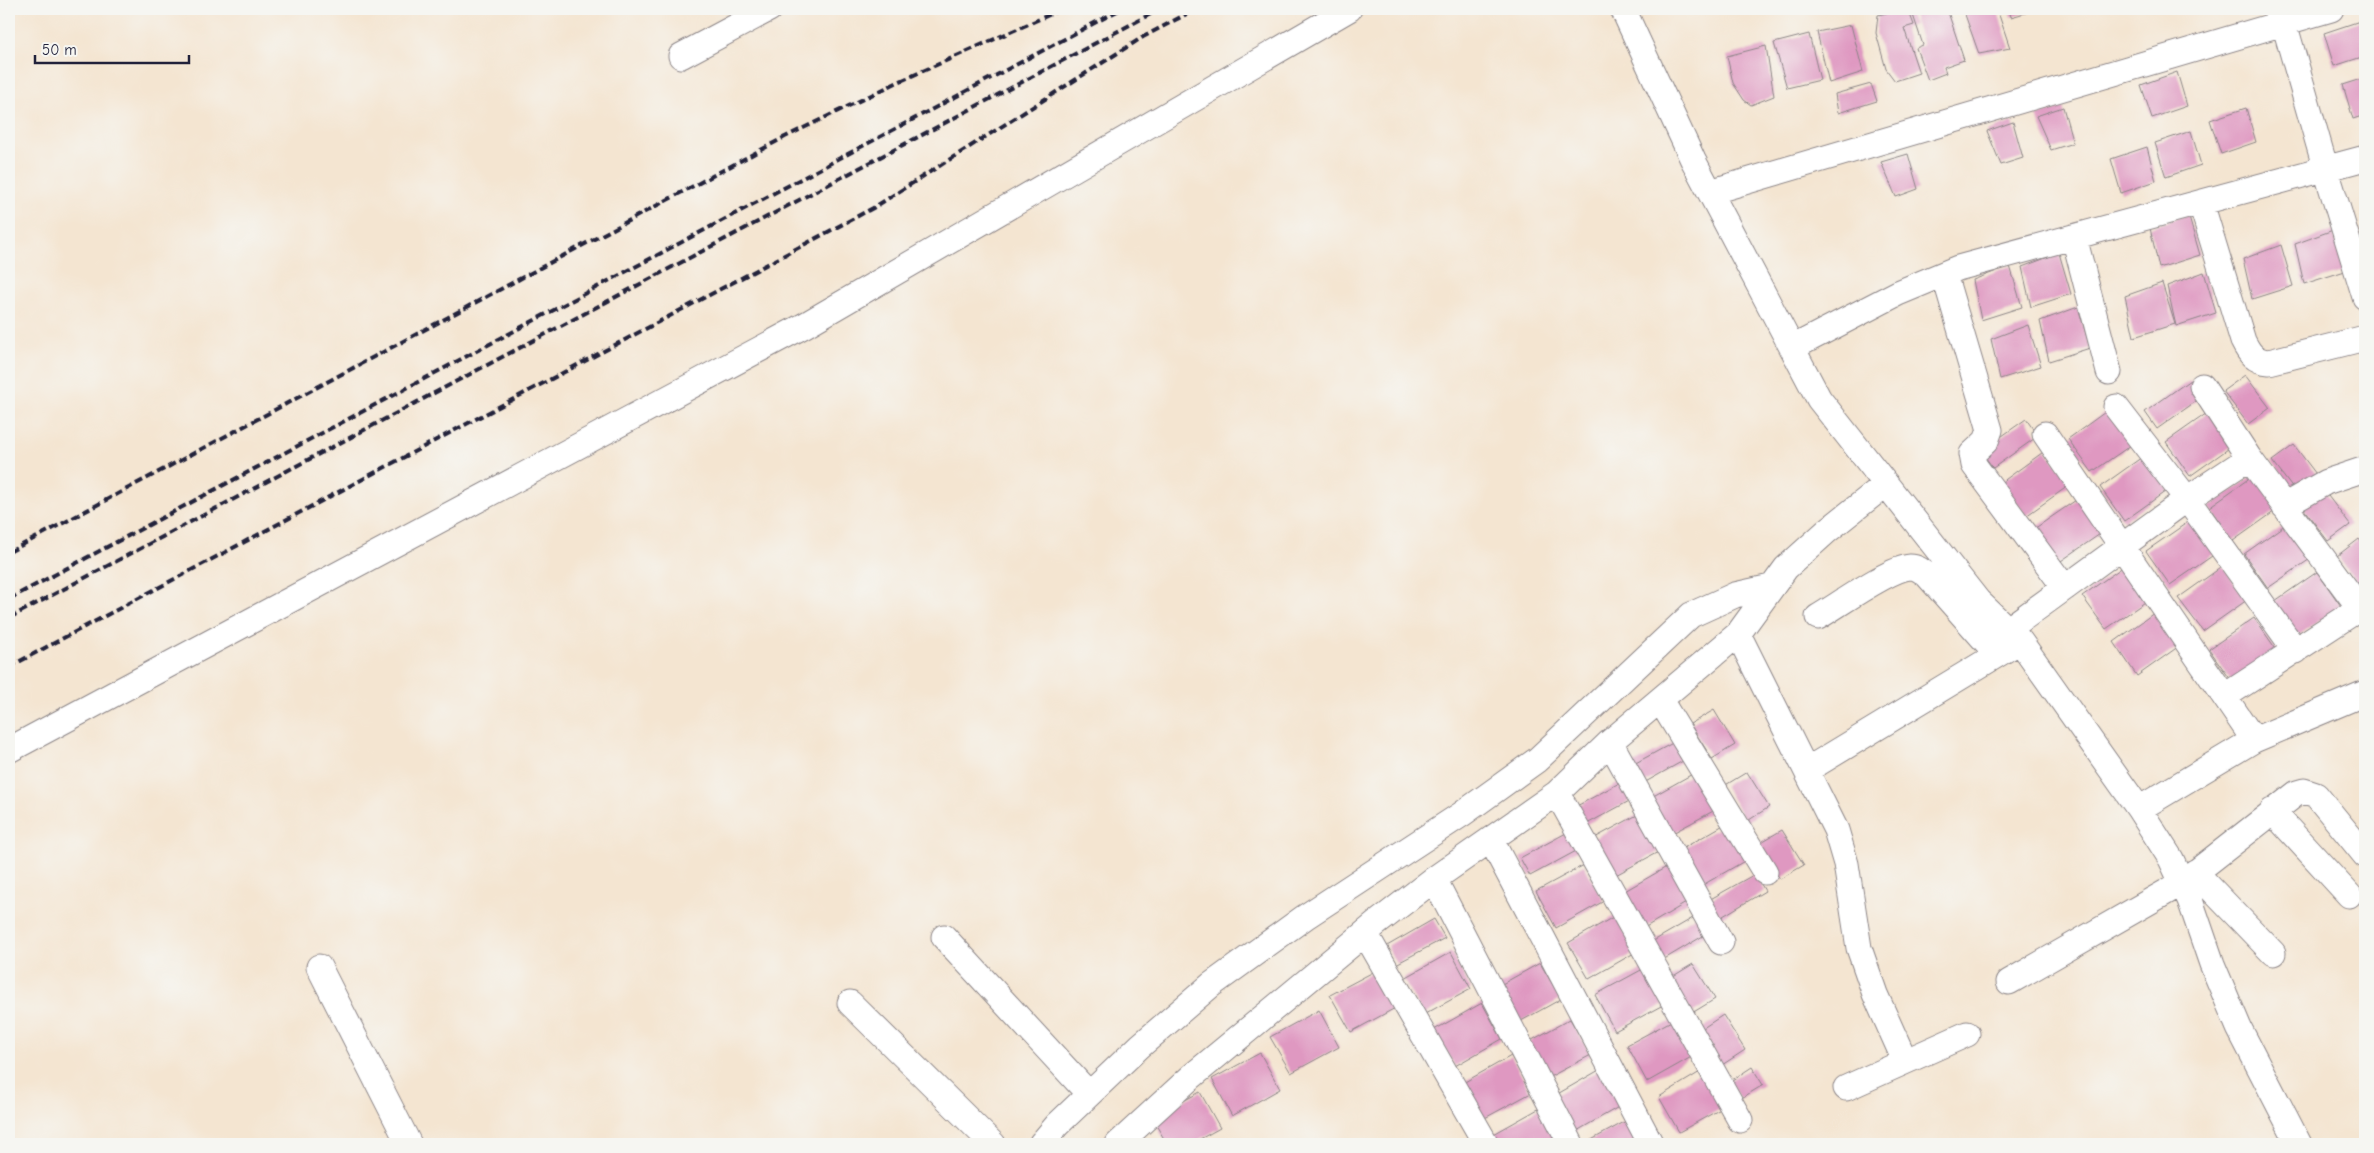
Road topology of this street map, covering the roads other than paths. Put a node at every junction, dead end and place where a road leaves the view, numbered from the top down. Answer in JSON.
{"nodes":[{"id":1,"x":769,"y":9,"type":"edge"},
{"id":2,"x":1349,"y":9,"type":"edge"},
{"id":3,"x":1623,"y":9,"type":"edge"},
{"id":4,"x":2331,"y":9,"type":"edge"},
{"id":5,"x":2284,"y":23,"type":"junction"},
{"id":6,"x":681,"y":56,"type":"dead end"},
{"id":7,"x":2365,"y":158,"type":"edge"},
{"id":8,"x":2326,"y":170,"type":"junction"},
{"id":9,"x":1710,"y":192,"type":"junction"},
{"id":10,"x":2201,"y":203,"type":"junction"},
{"id":11,"x":2074,"y":237,"type":"junction"},
{"id":12,"x":1944,"y":274,"type":"junction"},
{"id":13,"x":2364,"y":284,"type":"edge"},
{"id":14,"x":2365,"y":338,"type":"edge"},
{"id":15,"x":1792,"y":348,"type":"junction"},
{"id":16,"x":2110,"y":372,"type":"dead end"},
{"id":17,"x":2202,"y":386,"type":"dead end"},
{"id":18,"x":2116,"y":407,"type":"dead end"},
{"id":19,"x":2045,"y":434,"type":"dead end"},
{"id":20,"x":2249,"y":458,"type":"junction"},
{"id":21,"x":2365,"y":469,"type":"edge"},
{"id":22,"x":1886,"y":484,"type":"junction"},
{"id":23,"x":2187,"y":499,"type":"junction"},
{"id":24,"x":2284,"y":506,"type":"junction"},
{"id":25,"x":2122,"y":546,"type":"junction"},
{"id":26,"x":1771,"y":587,"type":"junction"},
{"id":27,"x":2065,"y":588,"type":"junction"},
{"id":28,"x":2363,"y":612,"type":"edge"},
{"id":29,"x":1818,"y":617,"type":"dead end"},
{"id":30,"x":1738,"y":634,"type":"junction"},
{"id":31,"x":2014,"y":635,"type":"junction"},
{"id":32,"x":2296,"y":651,"type":"junction"},
{"id":33,"x":1997,"y":654,"type":"junction"},
{"id":34,"x":2365,"y":693,"type":"edge"},
{"id":35,"x":2225,"y":696,"type":"junction"},
{"id":36,"x":1660,"y":700,"type":"junction"},
{"id":37,"x":2254,"y":740,"type":"junction"},
{"id":38,"x":1610,"y":742,"type":"junction"},
{"id":39,"x":9,"y":750,"type":"edge"},
{"id":40,"x":1807,"y":770,"type":"junction"},
{"id":41,"x":1557,"y":793,"type":"junction"},
{"id":42,"x":2139,"y":808,"type":"junction"},
{"id":43,"x":2272,"y":812,"type":"junction"},
{"id":44,"x":1490,"y":840,"type":"junction"},
{"id":45,"x":2365,"y":855,"type":"edge"},
{"id":46,"x":1765,"y":872,"type":"dead end"},
{"id":47,"x":2188,"y":878,"type":"junction"},
{"id":48,"x":1434,"y":879,"type":"junction"},
{"id":49,"x":2349,"y":896,"type":"dead end"},
{"id":50,"x":1365,"y":933,"type":"junction"},
{"id":51,"x":944,"y":937,"type":"dead end"},
{"id":52,"x":1722,"y":942,"type":"dead end"},
{"id":53,"x":2273,"y":953,"type":"dead end"},
{"id":54,"x":319,"y":967,"type":"dead end"},
{"id":55,"x":2009,"y":982,"type":"dead end"},
{"id":56,"x":850,"y":1003,"type":"dead end"},
{"id":57,"x":1967,"y":1034,"type":"dead end"},
{"id":58,"x":1905,"y":1061,"type":"junction"},
{"id":59,"x":1846,"y":1088,"type":"dead end"},
{"id":60,"x":1090,"y":1094,"type":"junction"},
{"id":61,"x":1740,"y":1120,"type":"dead end"},
{"id":62,"x":409,"y":1144,"type":"edge"},
{"id":63,"x":993,"y":1144,"type":"edge"},
{"id":64,"x":1042,"y":1144,"type":"edge"},
{"id":65,"x":1118,"y":1144,"type":"edge"},
{"id":66,"x":1486,"y":1144,"type":"edge"},
{"id":67,"x":1571,"y":1144,"type":"edge"},
{"id":68,"x":1651,"y":1144,"type":"edge"},
{"id":69,"x":2299,"y":1144,"type":"edge"}],
"edges":[{"from":1,"to":6,"type":"street"},
{"from":2,"to":39,"type":"street"},
{"from":3,"to":9,"type":"street"},
{"from":4,"to":5,"type":"street"},
{"from":5,"to":8,"type":"street"},
{"from":5,"to":9,"type":"street"},
{"from":7,"to":8,"type":"street"},
{"from":8,"to":10,"type":"street"},
{"from":8,"to":13,"type":"street"},
{"from":9,"to":15,"type":"street"},
{"from":10,"to":11,"type":"street"},
{"from":10,"to":14,"type":"street"},
{"from":11,"to":12,"type":"street"},
{"from":11,"to":16,"type":"street"},
{"from":12,"to":15,"type":"street"},
{"from":12,"to":27,"type":"street"},
{"from":15,"to":22,"type":"street"},
{"from":17,"to":20,"type":"street"},
{"from":18,"to":23,"type":"street"},
{"from":19,"to":25,"type":"street"},
{"from":20,"to":23,"type":"street"},
{"from":20,"to":24,"type":"street"},
{"from":21,"to":24,"type":"street"},
{"from":22,"to":26,"type":"street"},
{"from":22,"to":31,"type":"street"},
{"from":23,"to":25,"type":"street"},
{"from":23,"to":32,"type":"street"},
{"from":24,"to":28,"type":"street"},
{"from":25,"to":27,"type":"street"},
{"from":25,"to":35,"type":"street"},
{"from":26,"to":30,"type":"street"},
{"from":26,"to":60,"type":"street"},
{"from":27,"to":31,"type":"street"},
{"from":28,"to":32,"type":"street"},
{"from":29,"to":33,"type":"street"},
{"from":30,"to":36,"type":"street"},
{"from":30,"to":40,"type":"street"},
{"from":31,"to":33,"type":"street"},
{"from":31,"to":42,"type":"street"},
{"from":32,"to":35,"type":"street"},
{"from":33,"to":40,"type":"street"},
{"from":34,"to":37,"type":"street"},
{"from":35,"to":37,"type":"street"},
{"from":36,"to":38,"type":"street"},
{"from":36,"to":46,"type":"street"},
{"from":37,"to":42,"type":"street"},
{"from":38,"to":41,"type":"street"},
{"from":38,"to":52,"type":"street"},
{"from":40,"to":58,"type":"street"},
{"from":41,"to":44,"type":"street"},
{"from":41,"to":61,"type":"street"},
{"from":42,"to":47,"type":"street"},
{"from":43,"to":45,"type":"street"},
{"from":43,"to":47,"type":"street"},
{"from":43,"to":49,"type":"street"},
{"from":44,"to":48,"type":"street"},
{"from":44,"to":68,"type":"street"},
{"from":47,"to":53,"type":"street"},
{"from":47,"to":55,"type":"street"},
{"from":47,"to":69,"type":"street"},
{"from":48,"to":50,"type":"street"},
{"from":48,"to":67,"type":"street"},
{"from":50,"to":65,"type":"street"},
{"from":50,"to":66,"type":"street"},
{"from":51,"to":60,"type":"street"},
{"from":54,"to":62,"type":"street"},
{"from":56,"to":63,"type":"street"},
{"from":57,"to":58,"type":"street"},
{"from":58,"to":59,"type":"street"},
{"from":60,"to":64,"type":"street"}]}
